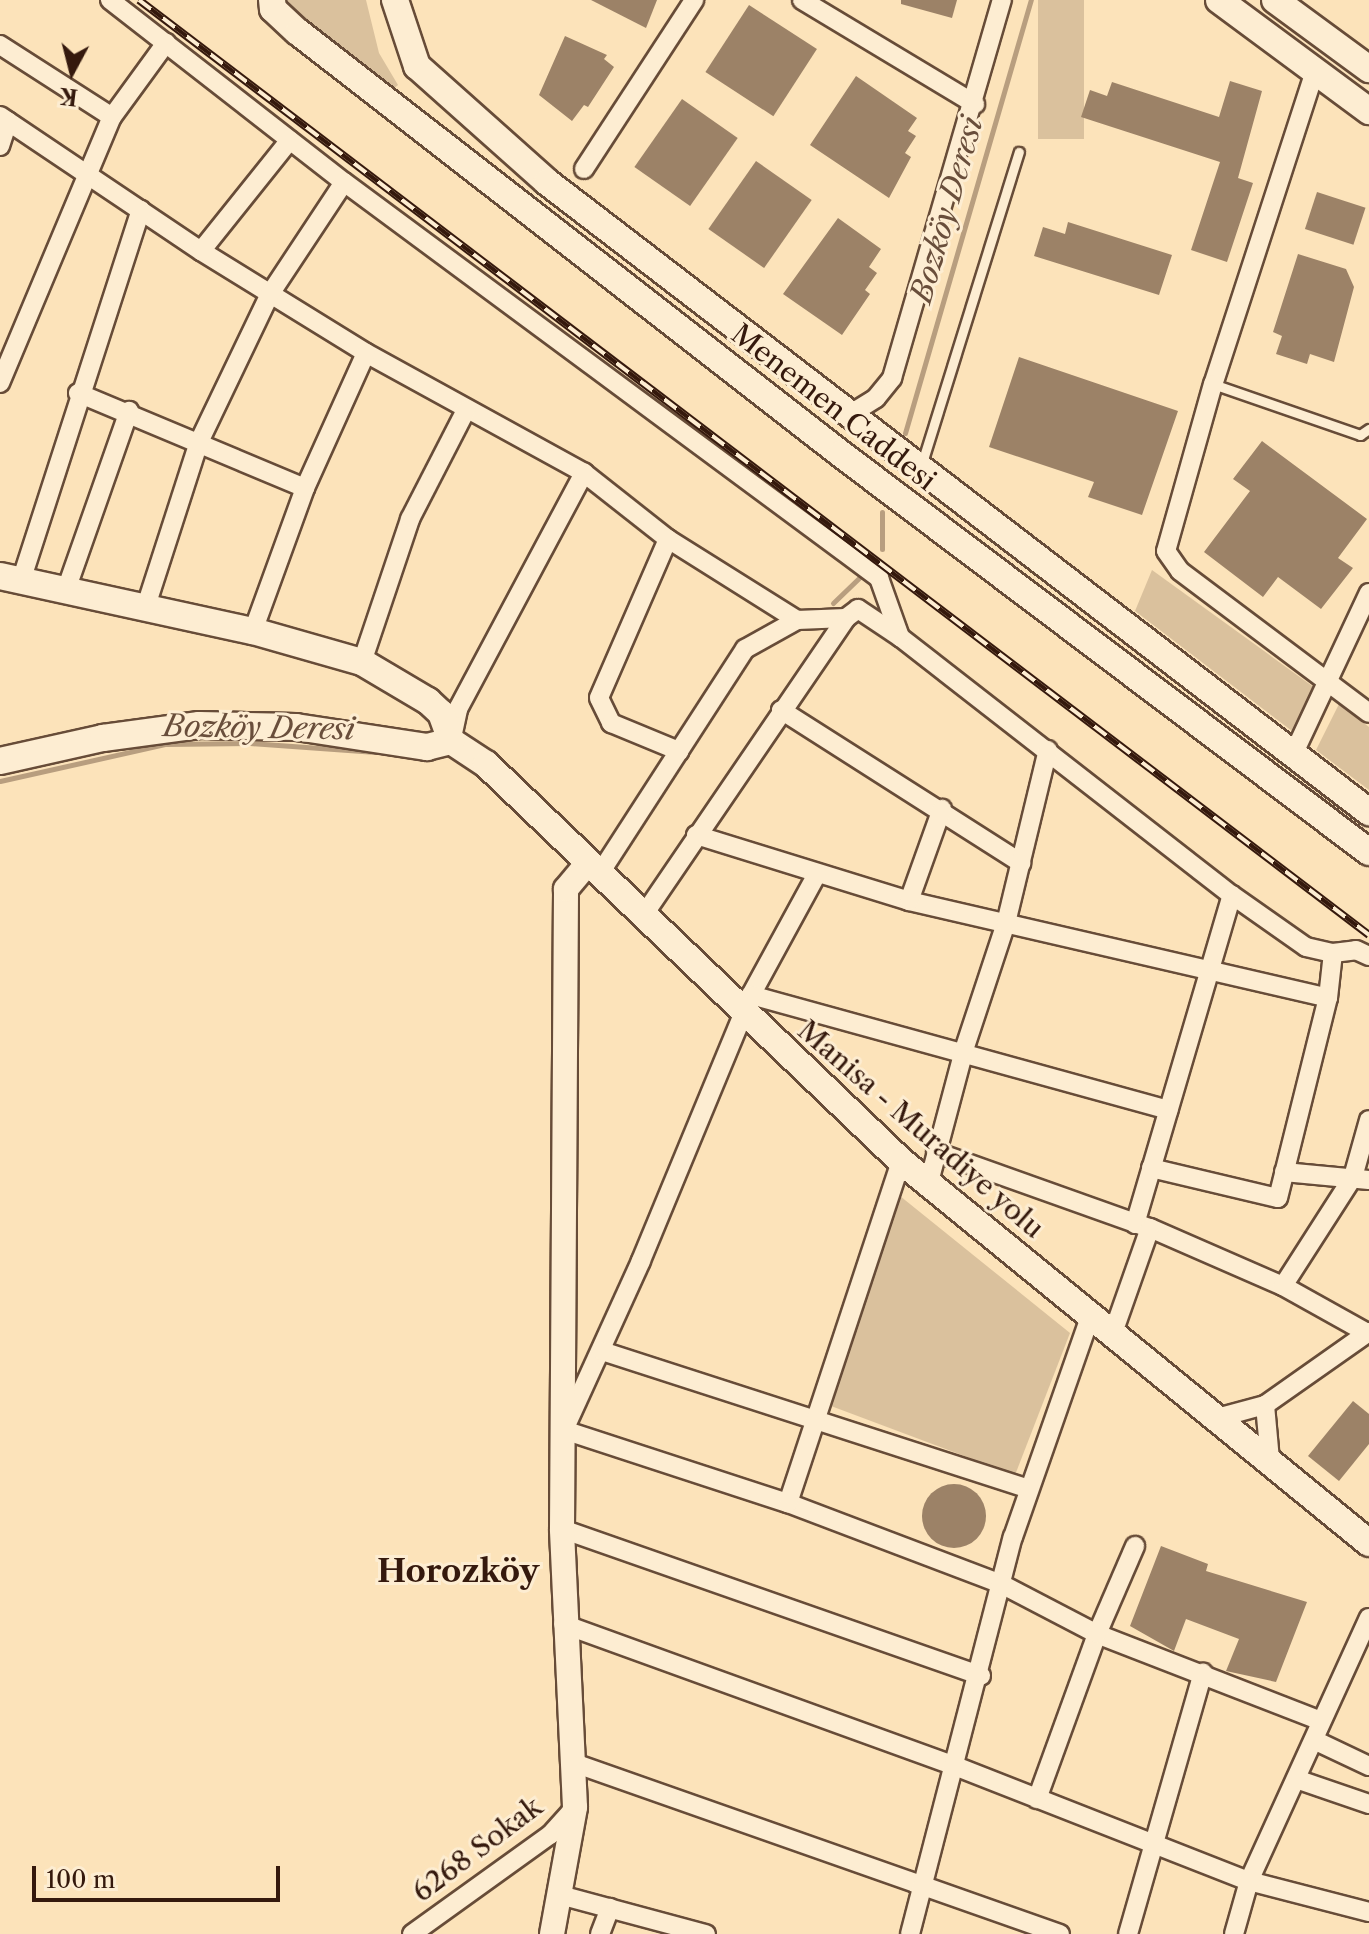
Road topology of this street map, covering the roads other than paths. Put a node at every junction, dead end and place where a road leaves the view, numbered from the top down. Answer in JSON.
{"nodes":[{"id":1,"x":110,"y":0,"type":"edge"},
{"id":2,"x":272,"y":0,"type":"edge"},
{"id":3,"x":395,"y":0,"type":"edge"},
{"id":4,"x":694,"y":0,"type":"edge"},
{"id":5,"x":802,"y":0,"type":"edge"},
{"id":6,"x":1002,"y":0,"type":"edge"},
{"id":7,"x":1219,"y":0,"type":"edge"},
{"id":8,"x":1275,"y":0,"type":"edge"},
{"id":9,"x":826,"y":6,"type":"edge"},
{"id":10,"x":166,"y":43,"type":"junction"},
{"id":11,"x":0,"y":45,"type":"edge"},
{"id":12,"x":1369,"y":69,"type":"edge"},
{"id":13,"x":1315,"y":71,"type":"junction"},
{"id":14,"x":975,"y":104,"type":"junction"},
{"id":15,"x":1369,"y":111,"type":"edge"},
{"id":16,"x":112,"y":117,"type":"junction"},
{"id":17,"x":4,"y":119,"type":"edge"},
{"id":18,"x":290,"y":140,"type":"junction"},
{"id":19,"x":0,"y":146,"type":"edge"},
{"id":20,"x":1019,"y":152,"type":"dead end"},
{"id":21,"x":584,"y":169,"type":"dead end"},
{"id":22,"x":87,"y":170,"type":"junction"},
{"id":23,"x":344,"y":182,"type":"junction"},
{"id":24,"x":141,"y":210,"type":"junction"},
{"id":25,"x":201,"y":251,"type":"junction"},
{"id":26,"x":270,"y":294,"type":"junction"},
{"id":27,"x":366,"y":353,"type":"junction"},
{"id":28,"x":0,"y":383,"type":"edge"},
{"id":29,"x":1213,"y":384,"type":"junction"},
{"id":30,"x":78,"y":393,"type":"junction"},
{"id":31,"x":466,"y":410,"type":"junction"},
{"id":32,"x":129,"y":411,"type":"junction"},
{"id":33,"x":849,"y":415,"type":"junction"},
{"id":34,"x":1369,"y":429,"type":"edge"},
{"id":35,"x":199,"y":442,"type":"junction"},
{"id":36,"x":920,"y":469,"type":"junction"},
{"id":37,"x":584,"y":473,"type":"junction"},
{"id":38,"x":305,"y":488,"type":"junction"},
{"id":39,"x":668,"y":539,"type":"junction"},
{"id":40,"x":10,"y":578,"type":"edge"},
{"id":41,"x":879,"y":578,"type":"junction"},
{"id":42,"x":66,"y":590,"type":"junction"},
{"id":43,"x":1369,"y":593,"type":"edge"},
{"id":44,"x":146,"y":606,"type":"junction"},
{"id":45,"x":852,"y":614,"type":"junction"},
{"id":46,"x":797,"y":620,"type":"junction"},
{"id":47,"x":253,"y":631,"type":"junction"},
{"id":48,"x":900,"y":637,"type":"junction"},
{"id":49,"x":362,"y":662,"type":"junction"},
{"id":50,"x":1330,"y":683,"type":"junction"},
{"id":51,"x":781,"y":710,"type":"junction"},
{"id":52,"x":1369,"y":713,"type":"edge"},
{"id":53,"x":451,"y":741,"type":"junction"},
{"id":54,"x":1048,"y":750,"type":"junction"},
{"id":55,"x":679,"y":751,"type":"junction"},
{"id":56,"x":1293,"y":755,"type":"junction"},
{"id":57,"x":0,"y":761,"type":"edge"},
{"id":58,"x":942,"y":809,"type":"junction"},
{"id":59,"x":1369,"y":812,"type":"edge"},
{"id":60,"x":696,"y":835,"type":"junction"},
{"id":61,"x":1369,"y":852,"type":"edge"},
{"id":62,"x":1021,"y":863,"type":"junction"},
{"id":63,"x":594,"y":868,"type":"junction"},
{"id":64,"x":817,"y":874,"type":"junction"},
{"id":65,"x":1232,"y":895,"type":"junction"},
{"id":66,"x":909,"y":901,"type":"junction"},
{"id":67,"x":643,"y":916,"type":"junction"},
{"id":68,"x":1006,"y":923,"type":"junction"},
{"id":69,"x":1333,"y":953,"type":"junction"},
{"id":70,"x":1369,"y":956,"type":"edge"},
{"id":71,"x":1211,"y":973,"type":"junction"},
{"id":72,"x":1328,"y":998,"type":"junction"},
{"id":73,"x":747,"y":1005,"type":"junction"},
{"id":74,"x":964,"y":1050,"type":"junction"},
{"id":75,"x":1168,"y":1110,"type":"junction"},
{"id":76,"x":1369,"y":1120,"type":"edge"},
{"id":77,"x":936,"y":1152,"type":"junction"},
{"id":78,"x":901,"y":1161,"type":"junction"},
{"id":79,"x":1151,"y":1168,"type":"junction"},
{"id":80,"x":1284,"y":1172,"type":"junction"},
{"id":81,"x":1361,"y":1179,"type":"edge"},
{"id":82,"x":929,"y":1182,"type":"junction"},
{"id":83,"x":1142,"y":1226,"type":"junction"},
{"id":84,"x":1283,"y":1286,"type":"junction"},
{"id":85,"x":1091,"y":1314,"type":"junction"},
{"id":86,"x":1368,"y":1332,"type":"edge"},
{"id":87,"x":1113,"y":1333,"type":"junction"},
{"id":88,"x":602,"y":1351,"type":"junction"},
{"id":89,"x":1265,"y":1405,"type":"junction"},
{"id":90,"x":813,"y":1415,"type":"junction"},
{"id":91,"x":1217,"y":1418,"type":"junction"},
{"id":92,"x":564,"y":1430,"type":"junction"},
{"id":93,"x":1270,"y":1460,"type":"junction"},
{"id":94,"x":1028,"y":1489,"type":"junction"},
{"id":95,"x":788,"y":1503,"type":"junction"},
{"id":96,"x":562,"y":1529,"type":"junction"},
{"id":97,"x":1369,"y":1543,"type":"edge"},
{"id":98,"x":1135,"y":1546,"type":"dead end"},
{"id":99,"x":1001,"y":1584,"type":"junction"},
{"id":100,"x":1369,"y":1618,"type":"edge"},
{"id":101,"x":563,"y":1624,"type":"junction"},
{"id":102,"x":1097,"y":1634,"type":"junction"},
{"id":103,"x":1203,"y":1673,"type":"junction"},
{"id":104,"x":981,"y":1676,"type":"junction"},
{"id":105,"x":1321,"y":1721,"type":"junction"},
{"id":106,"x":1314,"y":1740,"type":"junction"},
{"id":107,"x":574,"y":1763,"type":"junction"},
{"id":108,"x":955,"y":1766,"type":"junction"},
{"id":109,"x":1369,"y":1766,"type":"edge"},
{"id":110,"x":1299,"y":1780,"type":"junction"},
{"id":111,"x":1037,"y":1799,"type":"junction"},
{"id":112,"x":1369,"y":1804,"type":"edge"},
{"id":113,"x":575,"y":1807,"type":"junction"},
{"id":114,"x":1151,"y":1844,"type":"junction"},
{"id":115,"x":1249,"y":1881,"type":"junction"},
{"id":116,"x":925,"y":1882,"type":"junction"},
{"id":117,"x":560,"y":1895,"type":"junction"},
{"id":118,"x":610,"y":1908,"type":"junction"},
{"id":119,"x":1369,"y":1912,"type":"edge"},
{"id":120,"x":412,"y":1934,"type":"edge"},
{"id":121,"x":552,"y":1934,"type":"edge"},
{"id":122,"x":600,"y":1934,"type":"edge"},
{"id":123,"x":706,"y":1934,"type":"edge"},
{"id":124,"x":910,"y":1934,"type":"edge"},
{"id":125,"x":1060,"y":1934,"type":"edge"},
{"id":126,"x":1128,"y":1934,"type":"edge"},
{"id":127,"x":1234,"y":1934,"type":"edge"}],
"edges":[{"from":1,"to":10,"type":"street"},
{"from":2,"to":61,"type":"main road","name":"Menemen Caddesi"},
{"from":3,"to":33,"type":"main road","name":"Menemen Caddesi"},
{"from":4,"to":21,"type":"street"},
{"from":5,"to":9,"type":"street"},
{"from":6,"to":14,"type":"street"},
{"from":7,"to":13,"type":"main road"},
{"from":8,"to":12,"type":"main road"},
{"from":9,"to":14,"type":"street"},
{"from":10,"to":16,"type":"street"},
{"from":10,"to":18,"type":"street"},
{"from":11,"to":16,"type":"street"},
{"from":13,"to":15,"type":"main road"},
{"from":13,"to":29,"type":"street"},
{"from":14,"to":33,"type":"street"},
{"from":16,"to":22,"type":"street"},
{"from":17,"to":19,"type":"street"},
{"from":17,"to":22,"type":"street"},
{"from":18,"to":23,"type":"street"},
{"from":18,"to":25,"type":"street"},
{"from":20,"to":36,"type":"lane"},
{"from":22,"to":24,"type":"street"},
{"from":22,"to":28,"type":"street"},
{"from":23,"to":26,"type":"street"},
{"from":23,"to":41,"type":"street"},
{"from":24,"to":25,"type":"street"},
{"from":24,"to":30,"type":"street"},
{"from":25,"to":26,"type":"street"},
{"from":26,"to":27,"type":"street"},
{"from":26,"to":35,"type":"street"},
{"from":27,"to":31,"type":"street"},
{"from":27,"to":38,"type":"street"},
{"from":29,"to":34,"type":"lane"},
{"from":29,"to":50,"type":"street"},
{"from":30,"to":32,"type":"street"},
{"from":30,"to":40,"type":"street"},
{"from":31,"to":37,"type":"street"},
{"from":31,"to":49,"type":"street"},
{"from":32,"to":35,"type":"street"},
{"from":32,"to":42,"type":"street"},
{"from":33,"to":36,"type":"main road","name":"Menemen Caddesi"},
{"from":35,"to":38,"type":"street"},
{"from":35,"to":44,"type":"street"},
{"from":36,"to":56,"type":"main road","name":"Menemen Caddesi"},
{"from":37,"to":39,"type":"street"},
{"from":37,"to":53,"type":"street"},
{"from":38,"to":47,"type":"street"},
{"from":39,"to":46,"type":"street"},
{"from":39,"to":55,"type":"street"},
{"from":40,"to":42,"type":"main road"},
{"from":41,"to":45,"type":"street"},
{"from":41,"to":48,"type":"street"},
{"from":42,"to":44,"type":"main road"},
{"from":43,"to":50,"type":"street"},
{"from":44,"to":47,"type":"main road"},
{"from":45,"to":46,"type":"street"},
{"from":45,"to":48,"type":"street"},
{"from":45,"to":51,"type":"street"},
{"from":46,"to":55,"type":"street"},
{"from":47,"to":49,"type":"main road"},
{"from":48,"to":54,"type":"street"},
{"from":49,"to":53,"type":"main road"},
{"from":50,"to":52,"type":"street"},
{"from":50,"to":56,"type":"street"},
{"from":51,"to":58,"type":"street"},
{"from":51,"to":60,"type":"street"},
{"from":53,"to":57,"type":"main road"},
{"from":53,"to":63,"type":"main road","name":"Manisa - Muradiye yolu"},
{"from":54,"to":62,"type":"street"},
{"from":54,"to":65,"type":"street"},
{"from":55,"to":63,"type":"street"},
{"from":56,"to":59,"type":"main road","name":"Menemen Caddesi"},
{"from":58,"to":62,"type":"street"},
{"from":58,"to":66,"type":"street"},
{"from":60,"to":64,"type":"street"},
{"from":60,"to":67,"type":"street"},
{"from":62,"to":68,"type":"street"},
{"from":63,"to":67,"type":"main road","name":"Manisa - Muradiye yolu"},
{"from":63,"to":92,"type":"street"},
{"from":64,"to":66,"type":"street"},
{"from":64,"to":73,"type":"street"},
{"from":65,"to":69,"type":"street"},
{"from":65,"to":71,"type":"street"},
{"from":66,"to":68,"type":"street"},
{"from":67,"to":73,"type":"main road","name":"Manisa - Muradiye yolu"},
{"from":68,"to":71,"type":"street"},
{"from":68,"to":74,"type":"street"},
{"from":69,"to":70,"type":"street"},
{"from":69,"to":72,"type":"street"},
{"from":71,"to":72,"type":"street"},
{"from":71,"to":75,"type":"street"},
{"from":72,"to":80,"type":"street"},
{"from":73,"to":74,"type":"street"},
{"from":73,"to":78,"type":"main road","name":"Manisa - Muradiye yolu"},
{"from":73,"to":88,"type":"street"},
{"from":74,"to":75,"type":"street"},
{"from":74,"to":77,"type":"street"},
{"from":75,"to":79,"type":"street"},
{"from":76,"to":81,"type":"street"},
{"from":77,"to":82,"type":"street"},
{"from":77,"to":83,"type":"street"},
{"from":78,"to":82,"type":"main road","name":"Manisa - Muradiye yolu"},
{"from":78,"to":90,"type":"street"},
{"from":79,"to":80,"type":"street"},
{"from":79,"to":83,"type":"street"},
{"from":80,"to":81,"type":"street"},
{"from":81,"to":84,"type":"street"},
{"from":82,"to":85,"type":"main road","name":"Manisa - Muradiye yolu"},
{"from":83,"to":84,"type":"street"},
{"from":83,"to":87,"type":"street"},
{"from":84,"to":86,"type":"street"},
{"from":85,"to":87,"type":"main road","name":"Manisa - Muradiye yolu"},
{"from":85,"to":94,"type":"street"},
{"from":86,"to":89,"type":"street"},
{"from":87,"to":91,"type":"main road","name":"Manisa - Muradiye yolu"},
{"from":88,"to":90,"type":"street"},
{"from":88,"to":92,"type":"street"},
{"from":89,"to":91,"type":"street"},
{"from":89,"to":93,"type":"street"},
{"from":90,"to":94,"type":"street"},
{"from":90,"to":95,"type":"street"},
{"from":91,"to":93,"type":"main road","name":"Manisa - Muradiye yolu"},
{"from":92,"to":95,"type":"street"},
{"from":92,"to":96,"type":"street"},
{"from":93,"to":97,"type":"main road","name":"Manisa - Muradiye yolu"},
{"from":94,"to":99,"type":"street"},
{"from":95,"to":99,"type":"street"},
{"from":96,"to":101,"type":"street"},
{"from":96,"to":104,"type":"street"},
{"from":98,"to":102,"type":"street"},
{"from":99,"to":102,"type":"street"},
{"from":99,"to":104,"type":"street"},
{"from":100,"to":105,"type":"street"},
{"from":101,"to":107,"type":"street"},
{"from":101,"to":108,"type":"street"},
{"from":102,"to":103,"type":"street"},
{"from":102,"to":111,"type":"street"},
{"from":103,"to":105,"type":"street"},
{"from":103,"to":114,"type":"street"},
{"from":104,"to":108,"type":"street"},
{"from":105,"to":106,"type":"street"},
{"from":106,"to":109,"type":"street"},
{"from":106,"to":110,"type":"street"},
{"from":107,"to":113,"type":"street"},
{"from":107,"to":116,"type":"street"},
{"from":108,"to":111,"type":"street"},
{"from":108,"to":116,"type":"street"},
{"from":110,"to":112,"type":"street"},
{"from":110,"to":115,"type":"street"},
{"from":111,"to":114,"type":"street"},
{"from":113,"to":117,"type":"street"},
{"from":113,"to":120,"type":"street","name":"6268 Sokak"},
{"from":114,"to":115,"type":"street"},
{"from":114,"to":126,"type":"street"},
{"from":115,"to":119,"type":"street"},
{"from":115,"to":127,"type":"street"},
{"from":116,"to":124,"type":"street"},
{"from":116,"to":125,"type":"street"},
{"from":117,"to":118,"type":"street"},
{"from":117,"to":121,"type":"street"},
{"from":118,"to":122,"type":"street"},
{"from":118,"to":123,"type":"street"}]}
